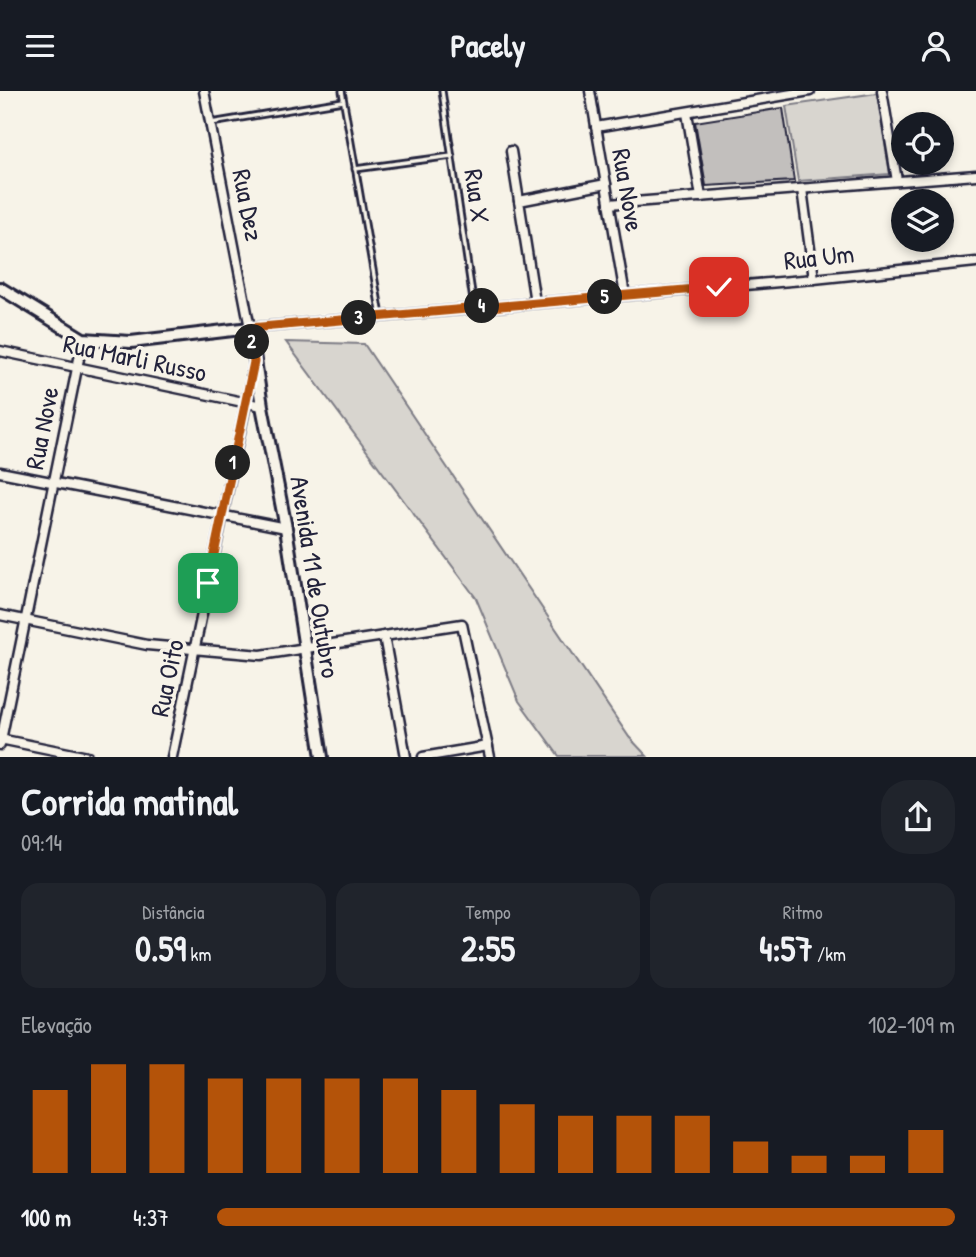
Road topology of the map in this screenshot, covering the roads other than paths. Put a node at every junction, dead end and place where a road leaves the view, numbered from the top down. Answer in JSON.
{"nodes":[{"id":1,"x":204,"y":91,"type":"edge"},
{"id":2,"x":342,"y":91,"type":"edge"},
{"id":3,"x":442,"y":91,"type":"edge"},
{"id":4,"x":590,"y":91,"type":"edge"},
{"id":5,"x":810,"y":91,"type":"edge"},
{"id":6,"x":882,"y":91,"type":"edge"},
{"id":7,"x":783,"y":93,"type":"edge"},
{"id":8,"x":343,"y":101,"type":"junction"},
{"id":9,"x":687,"y":113,"type":"junction"},
{"id":10,"x":210,"y":124,"type":"junction"},
{"id":11,"x":596,"y":127,"type":"junction"},
{"id":12,"x":511,"y":151,"type":"dead end"},
{"id":13,"x":452,"y":156,"type":"junction"},
{"id":14,"x":355,"y":169,"type":"junction"},
{"id":15,"x":976,"y":175,"type":"edge"},
{"id":16,"x":897,"y":181,"type":"junction"},
{"id":17,"x":606,"y":184,"type":"junction"},
{"id":18,"x":802,"y":189,"type":"junction"},
{"id":19,"x":701,"y":197,"type":"junction"},
{"id":20,"x":519,"y":201,"type":"junction"},
{"id":21,"x":609,"y":204,"type":"junction"},
{"id":22,"x":976,"y":262,"type":"edge"},
{"id":23,"x":814,"y":279,"type":"junction"},
{"id":24,"x":0,"y":288,"type":"edge"},
{"id":25,"x":625,"y":295,"type":"junction"},
{"id":26,"x":535,"y":302,"type":"junction"},
{"id":27,"x":474,"y":307,"type":"junction"},
{"id":28,"x":381,"y":316,"type":"junction"},
{"id":29,"x":250,"y":328,"type":"junction"},
{"id":30,"x":83,"y":339,"type":"junction"},
{"id":31,"x":0,"y":351,"type":"edge"},
{"id":32,"x":254,"y":362,"type":"junction"},
{"id":33,"x":76,"y":367,"type":"junction"},
{"id":34,"x":246,"y":402,"type":"junction"},
{"id":35,"x":262,"y":406,"type":"junction"},
{"id":36,"x":0,"y":472,"type":"edge"},
{"id":37,"x":53,"y":482,"type":"junction"},
{"id":38,"x":222,"y":516,"type":"junction"},
{"id":39,"x":286,"y":528,"type":"junction"},
{"id":40,"x":0,"y":615,"type":"edge"},
{"id":41,"x":25,"y":620,"type":"junction"},
{"id":42,"x":384,"y":636,"type":"junction"},
{"id":43,"x":305,"y":649,"type":"junction"},
{"id":44,"x":194,"y":651,"type":"junction"},
{"id":45,"x":0,"y":741,"type":"edge"},
{"id":46,"x":488,"y":746,"type":"junction"},
{"id":47,"x":88,"y":757,"type":"edge"},
{"id":48,"x":172,"y":757,"type":"edge"},
{"id":49,"x":322,"y":757,"type":"edge"},
{"id":50,"x":406,"y":757,"type":"edge"},
{"id":51,"x":423,"y":757,"type":"edge"},
{"id":52,"x":490,"y":757,"type":"edge"}],
"edges":[{"from":1,"to":10,"type":"street","name":"Rua Dez"},
{"from":2,"to":8,"type":"lane"},
{"from":3,"to":13,"type":"lane","name":"Rua X"},
{"from":4,"to":11,"type":"street","name":"Rua Nove"},
{"from":5,"to":7,"type":"street"},
{"from":6,"to":16,"type":"street"},
{"from":7,"to":9,"type":"street"},
{"from":8,"to":10,"type":"lane"},
{"from":8,"to":14,"type":"lane"},
{"from":9,"to":11,"type":"street"},
{"from":9,"to":19,"type":"street"},
{"from":10,"to":29,"type":"street","name":"Rua Dez"},
{"from":11,"to":17,"type":"street","name":"Rua Nove"},
{"from":12,"to":20,"type":"street"},
{"from":13,"to":14,"type":"lane"},
{"from":13,"to":27,"type":"lane","name":"Rua X"},
{"from":14,"to":28,"type":"lane"},
{"from":15,"to":16,"type":"street"},
{"from":16,"to":18,"type":"street"},
{"from":17,"to":20,"type":"street"},
{"from":17,"to":21,"type":"street","name":"Rua Nove"},
{"from":18,"to":19,"type":"street"},
{"from":18,"to":23,"type":"street"},
{"from":19,"to":21,"type":"street"},
{"from":20,"to":26,"type":"street"},
{"from":21,"to":25,"type":"street","name":"Rua Nove"},
{"from":22,"to":23,"type":"street","name":"Rua Um"},
{"from":23,"to":25,"type":"street","name":"Rua Um"},
{"from":24,"to":30,"type":"street"},
{"from":25,"to":26,"type":"street","name":"Rua Um"},
{"from":26,"to":27,"type":"street","name":"Rua Um"},
{"from":27,"to":28,"type":"street","name":"Rua Um"},
{"from":28,"to":29,"type":"street","name":"Rua Um"},
{"from":29,"to":30,"type":"street"},
{"from":29,"to":32,"type":"street","name":"Avenida 11 de Outubro"},
{"from":30,"to":33,"type":"street","name":"Rua Nove"},
{"from":31,"to":33,"type":"street","name":"Rua Marli Russo"},
{"from":32,"to":34,"type":"street","name":"Rua Oito"},
{"from":32,"to":35,"type":"street","name":"Avenida 11 de Outubro"},
{"from":33,"to":34,"type":"street","name":"Rua Marli Russo"},
{"from":33,"to":37,"type":"street","name":"Rua Nove"},
{"from":34,"to":35,"type":"street","name":"Rua Marli Russo"},
{"from":34,"to":38,"type":"street","name":"Rua Oito"},
{"from":35,"to":39,"type":"street","name":"Avenida 11 de Outubro"},
{"from":36,"to":37,"type":"street"},
{"from":37,"to":38,"type":"street"},
{"from":37,"to":41,"type":"street","name":"Rua Nove"},
{"from":38,"to":39,"type":"street"},
{"from":38,"to":44,"type":"street","name":"Rua Oito"},
{"from":39,"to":43,"type":"street","name":"Avenida 11 de Outubro"},
{"from":40,"to":41,"type":"street"},
{"from":41,"to":44,"type":"street"},
{"from":41,"to":45,"type":"street","name":"Rua Nove"},
{"from":42,"to":43,"type":"street"},
{"from":42,"to":46,"type":"street"},
{"from":42,"to":50,"type":"street"},
{"from":43,"to":44,"type":"street"},
{"from":43,"to":49,"type":"street","name":"Avenida 11 de Outubro"},
{"from":44,"to":48,"type":"street","name":"Rua Oito"},
{"from":45,"to":47,"type":"street"},
{"from":46,"to":51,"type":"street"},
{"from":46,"to":52,"type":"street"}]}
